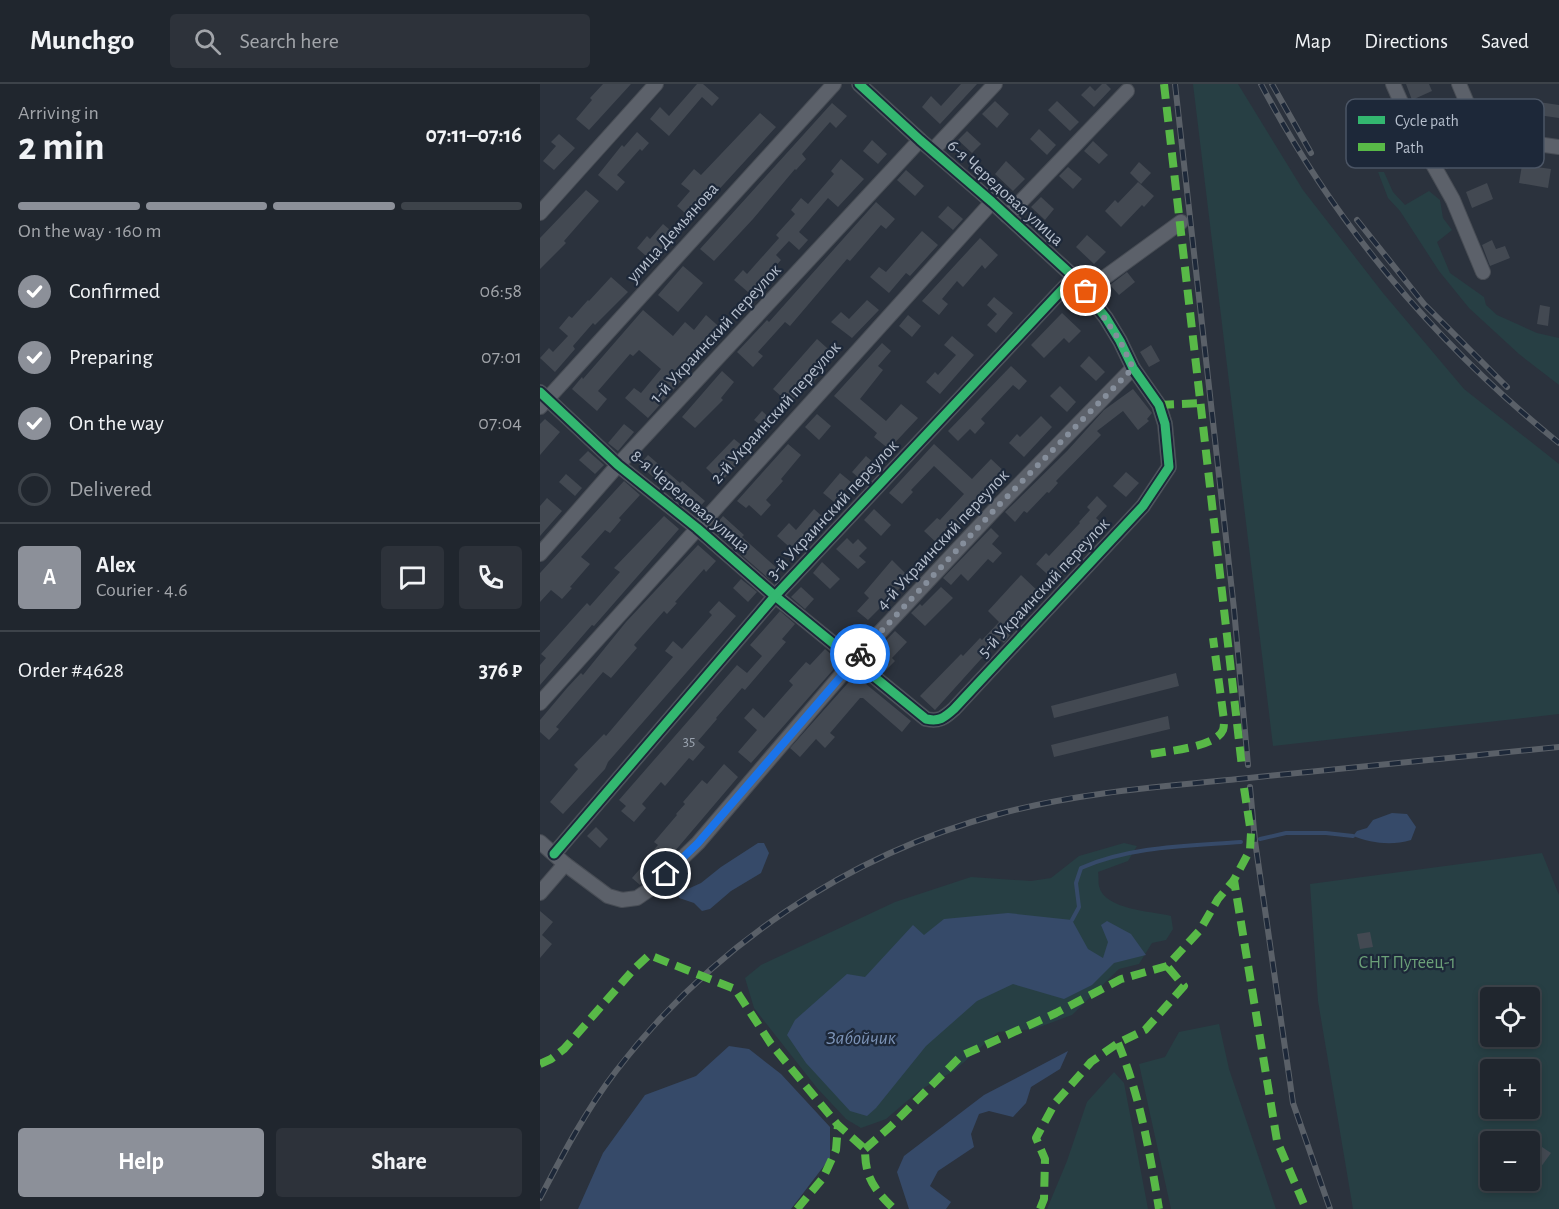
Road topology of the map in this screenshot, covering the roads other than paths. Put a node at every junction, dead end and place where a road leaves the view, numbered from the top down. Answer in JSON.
{"nodes":[{"id":1,"x":656,"y":84,"type":"edge"},
{"id":2,"x":834,"y":84,"type":"edge"},
{"id":3,"x":859,"y":84,"type":"edge"},
{"id":4,"x":995,"y":84,"type":"edge"},
{"id":5,"x":1393,"y":84,"type":"edge"},
{"id":6,"x":1459,"y":84,"type":"edge"},
{"id":7,"x":1127,"y":92,"type":"dead end"},
{"id":8,"x":1400,"y":99,"type":"edge"},
{"id":9,"x":1465,"y":99,"type":"edge"},
{"id":10,"x":920,"y":140,"type":"junction"},
{"id":11,"x":1544,"y":145,"type":"edge"},
{"id":12,"x":1559,"y":147,"type":"edge"},
{"id":13,"x":933,"y":150,"type":"junction"},
{"id":14,"x":1435,"y":168,"type":"edge"},
{"id":15,"x":992,"y":202,"type":"junction"},
{"id":16,"x":540,"y":213,"type":"edge"},
{"id":17,"x":1007,"y":216,"type":"junction"},
{"id":18,"x":1181,"y":222,"type":"dead end"},
{"id":19,"x":1483,"y":272,"type":"dead end"},
{"id":20,"x":1074,"y":277,"type":"junction"},
{"id":21,"x":1086,"y":291,"type":"junction"},
{"id":22,"x":1133,"y":368,"type":"junction"},
{"id":23,"x":542,"y":400,"type":"edge"},
{"id":24,"x":618,"y":465,"type":"junction"},
{"id":25,"x":1169,"y":467,"type":"joint"},
{"id":26,"x":697,"y":528,"type":"junction"},
{"id":27,"x":540,"y":554,"type":"edge"},
{"id":28,"x":775,"y":596,"type":"junction"},
{"id":29,"x":854,"y":660,"type":"junction"},
{"id":30,"x":540,"y":703,"type":"edge"},
{"id":31,"x":935,"y":721,"type":"joint"},
{"id":32,"x":540,"y":842,"type":"edge"},
{"id":33,"x":554,"y":854,"type":"junction"},
{"id":34,"x":565,"y":864,"type":"junction"},
{"id":35,"x":540,"y":893,"type":"edge"}],
"edges":[{"from":1,"to":16,"type":"street"},
{"from":2,"to":23,"type":"street","name":"улица Демьянова"},
{"from":3,"to":10,"type":"street","name":"6-я Чередовая улица"},
{"from":4,"to":13,"type":"street"},
{"from":5,"to":8,"type":"street"},
{"from":6,"to":9,"type":"street"},
{"from":7,"to":17,"type":"street"},
{"from":10,"to":13,"type":"street","name":"6-я Чередовая улица"},
{"from":10,"to":24,"type":"street","name":"1-й Украинский переулок"},
{"from":11,"to":12,"type":"street"},
{"from":13,"to":15,"type":"street","name":"6-я Чередовая улица"},
{"from":14,"to":19,"type":"street"},
{"from":15,"to":17,"type":"street","name":"6-я Чередовая улица"},
{"from":15,"to":26,"type":"street","name":"2-й Украинский переулок"},
{"from":17,"to":20,"type":"street","name":"6-я Чередовая улица"},
{"from":18,"to":21,"type":"street"},
{"from":20,"to":21,"type":"street","name":"6-я Чередовая улица"},
{"from":20,"to":28,"type":"street","name":"3-й Украинский переулок"},
{"from":21,"to":22,"type":"street","name":"6-я Чередовая улица"},
{"from":22,"to":25,"type":"street","name":"6-я Чередовая улица"},
{"from":22,"to":29,"type":"street","name":"4-й Украинский переулок"},
{"from":23,"to":24,"type":"street","name":"8-я Чередовая улица"},
{"from":24,"to":26,"type":"street","name":"8-я Чередовая улица"},
{"from":24,"to":27,"type":"street","name":"1-й Украинский переулок"},
{"from":25,"to":31,"type":"street","name":"5-й Украинский переулок"},
{"from":26,"to":28,"type":"street","name":"8-я Чередовая улица"},
{"from":26,"to":30,"type":"street","name":"2-й Украинский переулок"},
{"from":28,"to":29,"type":"street","name":"8-я Чередовая улица"},
{"from":28,"to":33,"type":"street","name":"3-й Украинский переулок"},
{"from":29,"to":31,"type":"street","name":"8-я Чередовая улица"},
{"from":29,"to":34,"type":"street","name":"4-й Украинский переулок"},
{"from":32,"to":33,"type":"street"},
{"from":33,"to":34,"type":"street"},
{"from":34,"to":35,"type":"street"}]}
